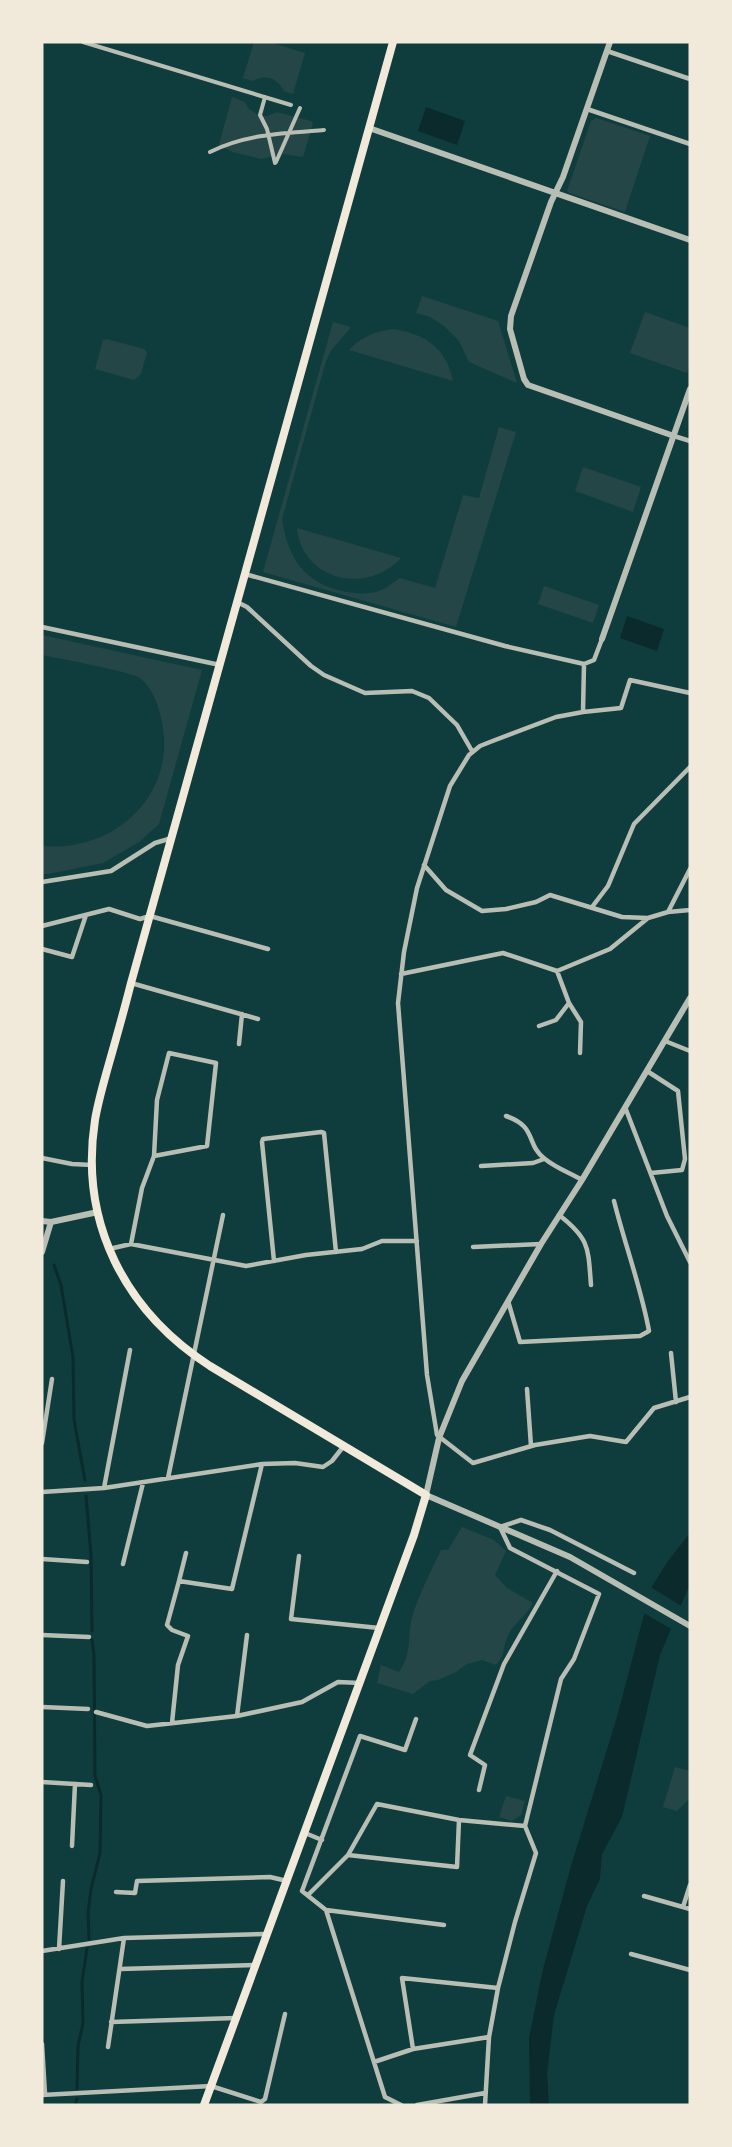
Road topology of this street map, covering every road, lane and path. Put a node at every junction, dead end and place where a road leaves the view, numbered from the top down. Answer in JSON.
{"nodes":[{"id":1,"x":83,"y":42,"type":"edge"},
{"id":2,"x":393,"y":42,"type":"edge"},
{"id":3,"x":610,"y":42,"type":"edge"},
{"id":4,"x":607,"y":51,"type":"junction"},
{"id":5,"x":690,"y":79,"type":"edge"},
{"id":6,"x":265,"y":97,"type":"junction"},
{"id":7,"x":291,"y":105,"type":"dead end"},
{"id":8,"x":300,"y":108,"type":"dead end"},
{"id":9,"x":587,"y":109,"type":"junction"},
{"id":10,"x":369,"y":128,"type":"junction"},
{"id":11,"x":324,"y":130,"type":"dead end"},
{"id":12,"x":289,"y":133,"type":"junction"},
{"id":13,"x":268,"y":135,"type":"junction"},
{"id":14,"x":690,"y":144,"type":"edge"},
{"id":15,"x":210,"y":152,"type":"dead end"},
{"id":16,"x":555,"y":194,"type":"junction"},
{"id":17,"x":690,"y":240,"type":"edge"},
{"id":18,"x":690,"y":389,"type":"edge"},
{"id":19,"x":674,"y":436,"type":"junction"},
{"id":20,"x":690,"y":441,"type":"edge"},
{"id":21,"x":245,"y":574,"type":"junction"},
{"id":22,"x":237,"y":602,"type":"junction"},
{"id":23,"x":42,"y":627,"type":"edge"},
{"id":24,"x":602,"y":639,"type":"joint"},
{"id":25,"x":584,"y":664,"type":"junction"},
{"id":26,"x":220,"y":665,"type":"junction"},
{"id":27,"x":690,"y":693,"type":"edge"},
{"id":28,"x":583,"y":712,"type":"junction"},
{"id":29,"x":472,"y":751,"type":"junction"},
{"id":30,"x":690,"y":767,"type":"edge"},
{"id":31,"x":172,"y":838,"type":"junction"},
{"id":32,"x":424,"y":866,"type":"junction"},
{"id":33,"x":690,"y":869,"type":"edge"},
{"id":34,"x":42,"y":882,"type":"edge"},
{"id":35,"x":592,"y":907,"type":"junction"},
{"id":36,"x":690,"y":910,"type":"edge"},
{"id":37,"x":668,"y":912,"type":"junction"},
{"id":38,"x":86,"y":915,"type":"junction"},
{"id":39,"x":150,"y":916,"type":"junction"},
{"id":40,"x":648,"y":918,"type":"junction"},
{"id":41,"x":42,"y":926,"type":"edge"},
{"id":42,"x":42,"y":949,"type":"edge"},
{"id":43,"x":268,"y":949,"type":"dead end"},
{"id":44,"x":557,"y":971,"type":"junction"},
{"id":45,"x":401,"y":974,"type":"junction"},
{"id":46,"x":131,"y":983,"type":"junction"},
{"id":47,"x":690,"y":998,"type":"edge"},
{"id":48,"x":569,"y":1003,"type":"junction"},
{"id":49,"x":242,"y":1014,"type":"junction"},
{"id":50,"x":258,"y":1018,"type":"dead end"},
{"id":51,"x":539,"y":1026,"type":"dead end"},
{"id":52,"x":665,"y":1041,"type":"junction"},
{"id":53,"x":239,"y":1044,"type":"dead end"},
{"id":54,"x":690,"y":1051,"type":"edge"},
{"id":55,"x":580,"y":1053,"type":"dead end"},
{"id":56,"x":647,"y":1071,"type":"junction"},
{"id":57,"x":625,"y":1107,"type":"junction"},
{"id":58,"x":506,"y":1116,"type":"dead end"},
{"id":59,"x":154,"y":1156,"type":"junction"},
{"id":60,"x":42,"y":1158,"type":"edge"},
{"id":61,"x":544,"y":1159,"type":"junction"},
{"id":62,"x":92,"y":1165,"type":"junction"},
{"id":63,"x":481,"y":1166,"type":"dead end"},
{"id":64,"x":651,"y":1173,"type":"junction"},
{"id":65,"x":582,"y":1180,"type":"junction"},
{"id":66,"x":614,"y":1201,"type":"dead end"},
{"id":67,"x":98,"y":1212,"type":"junction"},
{"id":68,"x":223,"y":1215,"type":"dead end"},
{"id":69,"x":559,"y":1215,"type":"junction"},
{"id":70,"x":42,"y":1221,"type":"edge"},
{"id":71,"x":51,"y":1222,"type":"junction"},
{"id":72,"x":417,"y":1242,"type":"junction"},
{"id":73,"x":131,"y":1244,"type":"junction"},
{"id":74,"x":541,"y":1244,"type":"junction"},
{"id":75,"x":473,"y":1247,"type":"dead end"},
{"id":76,"x":109,"y":1249,"type":"junction"},
{"id":77,"x":42,"y":1252,"type":"edge"},
{"id":78,"x":336,"y":1252,"type":"junction"},
{"id":79,"x":214,"y":1260,"type":"junction"},
{"id":80,"x":274,"y":1261,"type":"junction"},
{"id":81,"x":690,"y":1262,"type":"edge"},
{"id":82,"x":591,"y":1285,"type":"dead end"},
{"id":83,"x":508,"y":1301,"type":"junction"},
{"id":84,"x":130,"y":1350,"type":"dead end"},
{"id":85,"x":671,"y":1353,"type":"dead end"},
{"id":86,"x":193,"y":1355,"type":"junction"},
{"id":87,"x":52,"y":1379,"type":"dead end"},
{"id":88,"x":527,"y":1389,"type":"dead end"},
{"id":89,"x":690,"y":1397,"type":"edge"},
{"id":90,"x":676,"y":1402,"type":"junction"},
{"id":91,"x":440,"y":1438,"type":"junction"},
{"id":92,"x":42,"y":1443,"type":"edge"},
{"id":93,"x":531,"y":1446,"type":"junction"},
{"id":94,"x":343,"y":1447,"type":"junction"},
{"id":95,"x":262,"y":1464,"type":"junction"},
{"id":96,"x":168,"y":1478,"type":"junction"},
{"id":97,"x":143,"y":1483,"type":"junction"},
{"id":98,"x":104,"y":1488,"type":"junction"},
{"id":99,"x":42,"y":1492,"type":"edge"},
{"id":100,"x":426,"y":1495,"type":"junction"},
{"id":101,"x":500,"y":1527,"type":"junction"},
{"id":102,"x":186,"y":1553,"type":"dead end"},
{"id":103,"x":299,"y":1556,"type":"dead end"},
{"id":104,"x":42,"y":1559,"type":"edge"},
{"id":105,"x":87,"y":1562,"type":"dead end"},
{"id":106,"x":123,"y":1564,"type":"dead end"},
{"id":107,"x":557,"y":1570,"type":"junction"},
{"id":108,"x":634,"y":1573,"type":"dead end"},
{"id":109,"x":178,"y":1581,"type":"junction"},
{"id":110,"x":690,"y":1626,"type":"edge"},
{"id":111,"x":379,"y":1628,"type":"junction"},
{"id":112,"x":42,"y":1635,"type":"edge"},
{"id":113,"x":247,"y":1635,"type":"dead end"},
{"id":114,"x":89,"y":1637,"type":"dead end"},
{"id":115,"x":360,"y":1683,"type":"junction"},
{"id":116,"x":42,"y":1707,"type":"edge"},
{"id":117,"x":88,"y":1709,"type":"dead end"},
{"id":118,"x":96,"y":1712,"type":"dead end"},
{"id":119,"x":237,"y":1716,"type":"junction"},
{"id":120,"x":416,"y":1719,"type":"dead end"},
{"id":121,"x":172,"y":1724,"type":"junction"},
{"id":122,"x":42,"y":1782,"type":"edge"},
{"id":123,"x":75,"y":1784,"type":"junction"},
{"id":124,"x":91,"y":1785,"type":"dead end"},
{"id":125,"x":479,"y":1790,"type":"dead end"},
{"id":126,"x":459,"y":1820,"type":"junction"},
{"id":127,"x":525,"y":1826,"type":"junction"},
{"id":128,"x":305,"y":1833,"type":"junction"},
{"id":129,"x":322,"y":1840,"type":"junction"},
{"id":130,"x":72,"y":1846,"type":"dead end"},
{"id":131,"x":348,"y":1855,"type":"junction"},
{"id":132,"x":63,"y":1881,"type":"dead end"},
{"id":133,"x":286,"y":1881,"type":"junction"},
{"id":134,"x":690,"y":1885,"type":"edge"},
{"id":135,"x":116,"y":1892,"type":"dead end"},
{"id":136,"x":308,"y":1895,"type":"junction"},
{"id":137,"x":644,"y":1896,"type":"dead end"},
{"id":138,"x":683,"y":1907,"type":"junction"},
{"id":139,"x":690,"y":1909,"type":"edge"},
{"id":140,"x":326,"y":1910,"type":"junction"},
{"id":141,"x":444,"y":1925,"type":"dead end"},
{"id":142,"x":266,"y":1934,"type":"junction"},
{"id":143,"x":124,"y":1938,"type":"junction"},
{"id":144,"x":60,"y":1949,"type":"junction"},
{"id":145,"x":42,"y":1951,"type":"edge"},
{"id":146,"x":632,"y":1954,"type":"dead end"},
{"id":147,"x":255,"y":1965,"type":"junction"},
{"id":148,"x":120,"y":1969,"type":"junction"},
{"id":149,"x":690,"y":1970,"type":"edge"},
{"id":150,"x":498,"y":1988,"type":"junction"},
{"id":151,"x":285,"y":2014,"type":"dead end"},
{"id":152,"x":236,"y":2018,"type":"junction"},
{"id":153,"x":111,"y":2022,"type":"junction"},
{"id":154,"x":489,"y":2037,"type":"junction"},
{"id":155,"x":42,"y":2044,"type":"edge"},
{"id":156,"x":108,"y":2047,"type":"dead end"},
{"id":157,"x":413,"y":2049,"type":"junction"},
{"id":158,"x":374,"y":2062,"type":"junction"},
{"id":159,"x":211,"y":2086,"type":"junction"},
{"id":160,"x":485,"y":2093,"type":"junction"},
{"id":161,"x":44,"y":2094,"type":"edge"},
{"id":162,"x":204,"y":2105,"type":"edge"},
{"id":163,"x":401,"y":2105,"type":"edge"},
{"id":164,"x":417,"y":2105,"type":"edge"},
{"id":165,"x":485,"y":2105,"type":"edge"}],
"edges":[{"from":1,"to":6,"type":"street"},
{"from":2,"to":10,"type":"main road"},
{"from":3,"to":4,"type":"street"},
{"from":4,"to":5,"type":"street"},
{"from":4,"to":9,"type":"street"},
{"from":6,"to":7,"type":"street"},
{"from":6,"to":13,"type":"street"},
{"from":8,"to":12,"type":"street"},
{"from":9,"to":14,"type":"street"},
{"from":9,"to":16,"type":"street"},
{"from":10,"to":16,"type":"street"},
{"from":10,"to":21,"type":"main road"},
{"from":11,"to":12,"type":"street"},
{"from":12,"to":13,"type":"street"},
{"from":12,"to":13,"type":"street"},
{"from":13,"to":15,"type":"street"},
{"from":16,"to":17,"type":"street"},
{"from":16,"to":19,"type":"street"},
{"from":18,"to":19,"type":"street"},
{"from":19,"to":20,"type":"street"},
{"from":19,"to":24,"type":"street"},
{"from":21,"to":22,"type":"main road"},
{"from":21,"to":25,"type":"street"},
{"from":22,"to":26,"type":"main road"},
{"from":22,"to":29,"type":"street"},
{"from":23,"to":26,"type":"street"},
{"from":24,"to":25,"type":"street"},
{"from":25,"to":28,"type":"street"},
{"from":26,"to":31,"type":"main road"},
{"from":27,"to":28,"type":"street"},
{"from":28,"to":29,"type":"street"},
{"from":29,"to":32,"type":"street"},
{"from":30,"to":35,"type":"street"},
{"from":31,"to":34,"type":"street"},
{"from":31,"to":39,"type":"main road"},
{"from":32,"to":35,"type":"street"},
{"from":32,"to":45,"type":"street"},
{"from":33,"to":37,"type":"street"},
{"from":35,"to":40,"type":"street"},
{"from":36,"to":37,"type":"street"},
{"from":37,"to":40,"type":"street"},
{"from":38,"to":39,"type":"street"},
{"from":38,"to":41,"type":"street"},
{"from":38,"to":42,"type":"street"},
{"from":39,"to":43,"type":"street"},
{"from":39,"to":46,"type":"main road"},
{"from":40,"to":44,"type":"street"},
{"from":44,"to":45,"type":"street"},
{"from":44,"to":48,"type":"street"},
{"from":45,"to":72,"type":"street"},
{"from":46,"to":49,"type":"street"},
{"from":46,"to":62,"type":"main road"},
{"from":47,"to":52,"type":"street"},
{"from":48,"to":51,"type":"street"},
{"from":48,"to":55,"type":"street"},
{"from":49,"to":50,"type":"street"},
{"from":49,"to":53,"type":"street"},
{"from":52,"to":54,"type":"street"},
{"from":52,"to":56,"type":"street"},
{"from":56,"to":57,"type":"street"},
{"from":56,"to":64,"type":"street"},
{"from":57,"to":64,"type":"street"},
{"from":57,"to":65,"type":"street"},
{"from":58,"to":61,"type":"street"},
{"from":59,"to":59,"type":"street"},
{"from":59,"to":73,"type":"street"},
{"from":60,"to":62,"type":"street"},
{"from":61,"to":63,"type":"street"},
{"from":61,"to":65,"type":"street"},
{"from":62,"to":67,"type":"main road"},
{"from":64,"to":81,"type":"street"},
{"from":65,"to":69,"type":"street"},
{"from":66,"to":83,"type":"street"},
{"from":67,"to":71,"type":"street"},
{"from":67,"to":76,"type":"main road"},
{"from":68,"to":79,"type":"street"},
{"from":69,"to":74,"type":"street"},
{"from":69,"to":82,"type":"street"},
{"from":70,"to":71,"type":"street"},
{"from":71,"to":77,"type":"street"},
{"from":72,"to":78,"type":"street"},
{"from":72,"to":91,"type":"street"},
{"from":73,"to":76,"type":"street"},
{"from":73,"to":79,"type":"street"},
{"from":74,"to":75,"type":"street"},
{"from":74,"to":83,"type":"street"},
{"from":76,"to":86,"type":"main road"},
{"from":78,"to":80,"type":"street"},
{"from":78,"to":80,"type":"street"},
{"from":79,"to":80,"type":"street"},
{"from":79,"to":86,"type":"street"},
{"from":83,"to":91,"type":"street"},
{"from":84,"to":98,"type":"street"},
{"from":85,"to":90,"type":"street"},
{"from":86,"to":94,"type":"main road"},
{"from":86,"to":96,"type":"street"},
{"from":87,"to":92,"type":"street"},
{"from":88,"to":93,"type":"street"},
{"from":89,"to":90,"type":"street"},
{"from":90,"to":93,"type":"street"},
{"from":91,"to":93,"type":"street"},
{"from":91,"to":100,"type":"street"},
{"from":94,"to":95,"type":"street"},
{"from":94,"to":100,"type":"main road"},
{"from":95,"to":96,"type":"street"},
{"from":95,"to":109,"type":"street"},
{"from":96,"to":97,"type":"street"},
{"from":97,"to":98,"type":"street"},
{"from":97,"to":106,"type":"street"},
{"from":98,"to":99,"type":"street"},
{"from":100,"to":101,"type":"street"},
{"from":100,"to":111,"type":"main road"},
{"from":101,"to":107,"type":"street"},
{"from":101,"to":108,"type":"street"},
{"from":101,"to":110,"type":"street"},
{"from":102,"to":109,"type":"street"},
{"from":103,"to":111,"type":"street"},
{"from":104,"to":105,"type":"street"},
{"from":107,"to":125,"type":"street"},
{"from":107,"to":127,"type":"street"},
{"from":109,"to":121,"type":"street"},
{"from":111,"to":115,"type":"main road"},
{"from":112,"to":114,"type":"street"},
{"from":113,"to":119,"type":"street"},
{"from":115,"to":119,"type":"street"},
{"from":115,"to":128,"type":"main road"},
{"from":116,"to":117,"type":"street"},
{"from":118,"to":121,"type":"street"},
{"from":119,"to":121,"type":"street"},
{"from":120,"to":129,"type":"street"},
{"from":122,"to":123,"type":"street"},
{"from":123,"to":124,"type":"street"},
{"from":123,"to":130,"type":"street"},
{"from":126,"to":127,"type":"street"},
{"from":126,"to":131,"type":"street"},
{"from":126,"to":131,"type":"street"},
{"from":127,"to":150,"type":"street"},
{"from":128,"to":129,"type":"street"},
{"from":128,"to":133,"type":"main road"},
{"from":129,"to":136,"type":"street"},
{"from":131,"to":136,"type":"street"},
{"from":132,"to":144,"type":"street"},
{"from":133,"to":135,"type":"street"},
{"from":133,"to":142,"type":"main road"},
{"from":134,"to":138,"type":"street"},
{"from":136,"to":140,"type":"street"},
{"from":137,"to":138,"type":"street"},
{"from":138,"to":139,"type":"street"},
{"from":140,"to":141,"type":"street"},
{"from":140,"to":158,"type":"street"},
{"from":142,"to":143,"type":"street"},
{"from":142,"to":147,"type":"main road"},
{"from":143,"to":144,"type":"street"},
{"from":143,"to":148,"type":"street"},
{"from":144,"to":145,"type":"street"},
{"from":146,"to":149,"type":"street"},
{"from":147,"to":148,"type":"street"},
{"from":147,"to":152,"type":"main road"},
{"from":148,"to":153,"type":"street"},
{"from":150,"to":154,"type":"street"},
{"from":150,"to":157,"type":"street"},
{"from":151,"to":159,"type":"street"},
{"from":152,"to":153,"type":"street"},
{"from":152,"to":159,"type":"main road"},
{"from":153,"to":156,"type":"street"},
{"from":154,"to":157,"type":"street"},
{"from":154,"to":160,"type":"street"},
{"from":155,"to":161,"type":"street"},
{"from":157,"to":158,"type":"street"},
{"from":158,"to":163,"type":"street"},
{"from":159,"to":161,"type":"street"},
{"from":159,"to":162,"type":"main road"},
{"from":160,"to":164,"type":"street"},
{"from":160,"to":165,"type":"street"}]}
